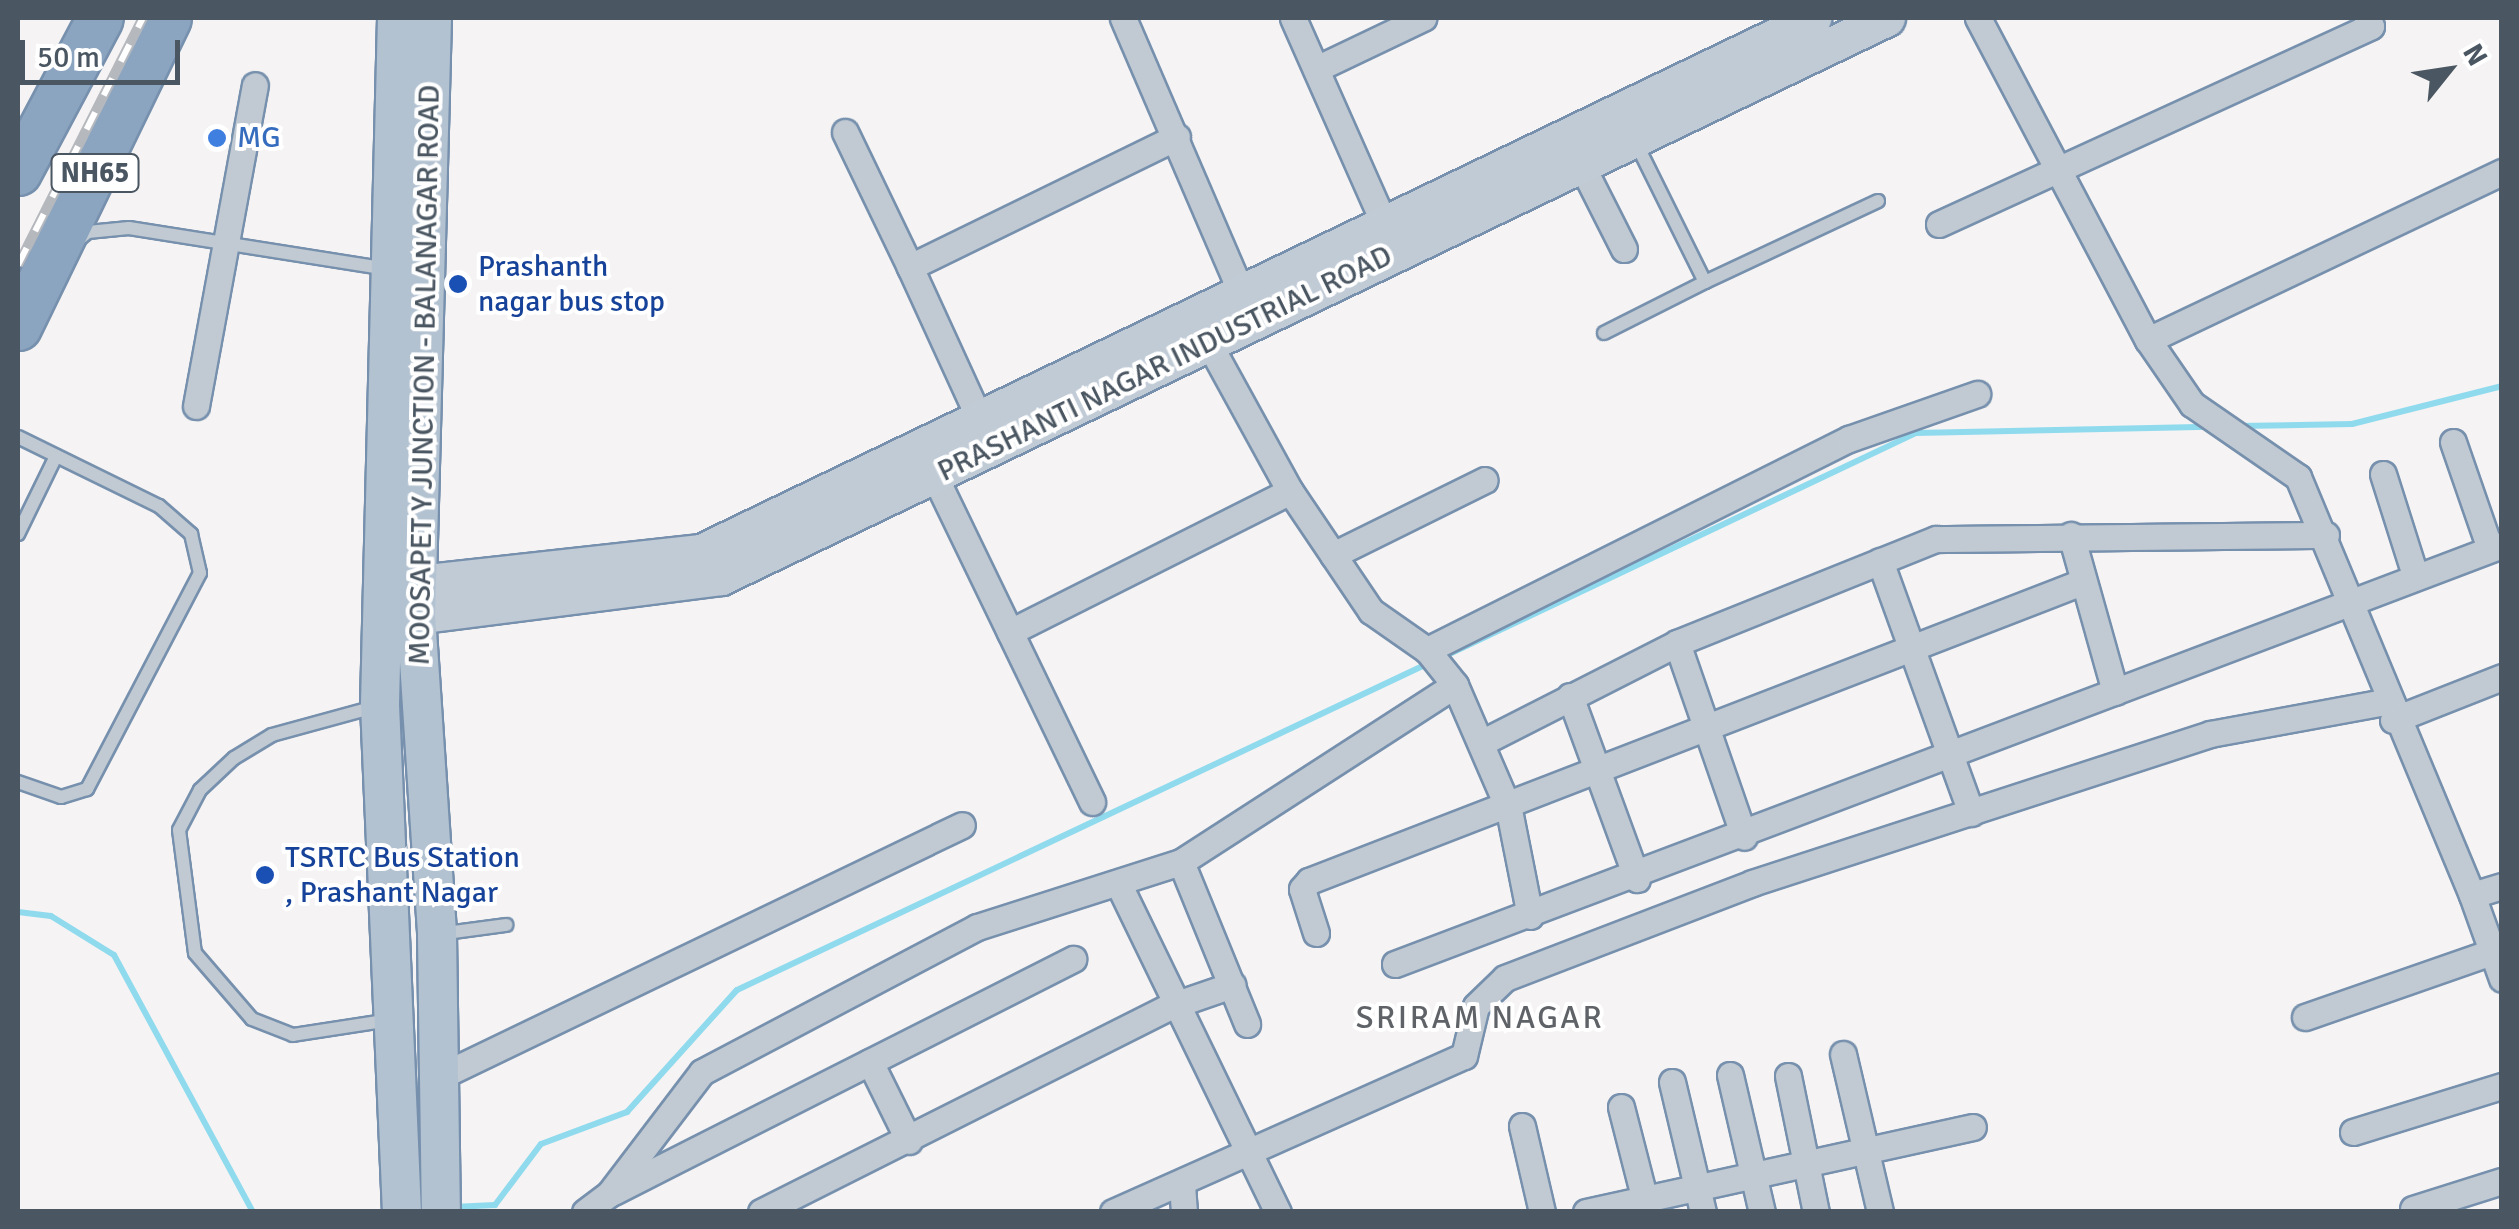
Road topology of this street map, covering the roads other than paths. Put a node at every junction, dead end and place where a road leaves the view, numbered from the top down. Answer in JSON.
{"nodes":[{"id":1,"x":100,"y":18,"type":"edge"},
{"id":2,"x":168,"y":18,"type":"edge"},
{"id":3,"x":397,"y":18,"type":"edge"},
{"id":4,"x":432,"y":18,"type":"edge"},
{"id":5,"x":1123,"y":18,"type":"edge"},
{"id":6,"x":1293,"y":18,"type":"edge"},
{"id":7,"x":1423,"y":18,"type":"edge"},
{"id":8,"x":1813,"y":18,"type":"edge"},
{"id":9,"x":1886,"y":18,"type":"edge"},
{"id":10,"x":1978,"y":18,"type":"edge"},
{"id":11,"x":2376,"y":20,"type":"edge"},
{"id":12,"x":1316,"y":69,"type":"junction"},
{"id":13,"x":255,"y":84,"type":"dead end"},
{"id":14,"x":845,"y":132,"type":"dead end"},
{"id":15,"x":1177,"y":137,"type":"junction"},
{"id":16,"x":1634,"y":140,"type":"junction"},
{"id":17,"x":29,"y":142,"type":"edge"},
{"id":18,"x":108,"y":146,"type":"junction"},
{"id":19,"x":1582,"y":166,"type":"junction"},
{"id":20,"x":2054,"y":170,"type":"junction"},
{"id":21,"x":2502,"y":172,"type":"edge"},
{"id":22,"x":1878,"y":201,"type":"dead end"},
{"id":23,"x":1939,"y":224,"type":"dead end"},
{"id":24,"x":1390,"y":237,"type":"junction"},
{"id":25,"x":226,"y":240,"type":"junction"},
{"id":26,"x":1624,"y":249,"type":"dead end"},
{"id":27,"x":910,"y":266,"type":"junction"},
{"id":28,"x":391,"y":270,"type":"junction"},
{"id":29,"x":44,"y":276,"type":"junction"},
{"id":30,"x":1704,"y":282,"type":"junction"},
{"id":31,"x":1242,"y":294,"type":"junction"},
{"id":32,"x":18,"y":327,"type":"edge"},
{"id":33,"x":1604,"y":334,"type":"dead end"},
{"id":34,"x":2148,"y":340,"type":"junction"},
{"id":35,"x":1208,"y":342,"type":"junction"},
{"id":36,"x":1977,"y":394,"type":"dead end"},
{"id":37,"x":196,"y":406,"type":"dead end"},
{"id":38,"x":980,"y":420,"type":"junction"},
{"id":39,"x":18,"y":437,"type":"edge"},
{"id":40,"x":2452,"y":442,"type":"dead end"},
{"id":41,"x":56,"y":456,"type":"junction"},
{"id":42,"x":2383,"y":474,"type":"dead end"},
{"id":43,"x":935,"y":476,"type":"junction"},
{"id":44,"x":1485,"y":480,"type":"dead end"},
{"id":45,"x":1290,"y":491,"type":"junction"},
{"id":46,"x":18,"y":534,"type":"edge"},
{"id":47,"x":2071,"y":535,"type":"junction"},
{"id":48,"x":2326,"y":535,"type":"junction"},
{"id":49,"x":2496,"y":547,"type":"edge"},
{"id":50,"x":1333,"y":555,"type":"junction"},
{"id":51,"x":1880,"y":560,"type":"junction"},
{"id":52,"x":2414,"y":572,"type":"junction"},
{"id":53,"x":2082,"y":582,"type":"junction"},
{"id":54,"x":416,"y":599,"type":"junction"},
{"id":55,"x":2347,"y":600,"type":"junction"},
{"id":56,"x":1010,"y":632,"type":"junction"},
{"id":57,"x":1677,"y":643,"type":"junction"},
{"id":58,"x":1908,"y":648,"type":"junction"},
{"id":59,"x":1428,"y":653,"type":"junction"},
{"id":60,"x":2502,"y":677,"type":"edge"},
{"id":61,"x":1455,"y":685,"type":"junction"},
{"id":62,"x":2115,"y":692,"type":"junction"},
{"id":63,"x":1570,"y":696,"type":"junction"},
{"id":64,"x":380,"y":705,"type":"junction"},
{"id":65,"x":2389,"y":711,"type":"junction"},
{"id":66,"x":1706,"y":728,"type":"junction"},
{"id":67,"x":1485,"y":741,"type":"junction"},
{"id":68,"x":1948,"y":757,"type":"junction"},
{"id":69,"x":1597,"y":771,"type":"junction"},
{"id":70,"x":18,"y":782,"type":"edge"},
{"id":71,"x":1092,"y":802,"type":"dead end"},
{"id":72,"x":1509,"y":810,"type":"junction"},
{"id":73,"x":1971,"y":813,"type":"junction"},
{"id":74,"x":962,"y":825,"type":"dead end"},
{"id":75,"x":1744,"y":837,"type":"junction"},
{"id":76,"x":1181,"y":862,"type":"junction"},
{"id":77,"x":1636,"y":879,"type":"junction"},
{"id":78,"x":1119,"y":885,"type":"junction"},
{"id":79,"x":2502,"y":886,"type":"edge"},
{"id":80,"x":2472,"y":895,"type":"junction"},
{"id":81,"x":1530,"y":916,"type":"junction"},
{"id":82,"x":506,"y":926,"type":"dead end"},
{"id":83,"x":1316,"y":933,"type":"dead end"},
{"id":84,"x":437,"y":934,"type":"junction"},
{"id":85,"x":2492,"y":952,"type":"junction"},
{"id":86,"x":1072,"y":959,"type":"dead end"},
{"id":87,"x":1394,"y":964,"type":"dead end"},
{"id":88,"x":2502,"y":980,"type":"edge"},
{"id":89,"x":1232,"y":985,"type":"junction"},
{"id":90,"x":1171,"y":1006,"type":"junction"},
{"id":91,"x":2305,"y":1017,"type":"dead end"},
{"id":92,"x":400,"y":1018,"type":"junction"},
{"id":93,"x":1246,"y":1024,"type":"dead end"},
{"id":94,"x":1843,"y":1054,"type":"dead end"},
{"id":95,"x":870,"y":1062,"type":"junction"},
{"id":96,"x":1730,"y":1075,"type":"dead end"},
{"id":97,"x":441,"y":1076,"type":"junction"},
{"id":98,"x":1788,"y":1076,"type":"dead end"},
{"id":99,"x":1672,"y":1082,"type":"dead end"},
{"id":100,"x":2502,"y":1086,"type":"edge"},
{"id":101,"x":1621,"y":1107,"type":"dead end"},
{"id":102,"x":1522,"y":1126,"type":"dead end"},
{"id":103,"x":1973,"y":1127,"type":"dead end"},
{"id":104,"x":2353,"y":1132,"type":"dead end"},
{"id":105,"x":909,"y":1141,"type":"junction"},
{"id":106,"x":1866,"y":1150,"type":"junction"},
{"id":107,"x":1242,"y":1152,"type":"junction"},
{"id":108,"x":1806,"y":1164,"type":"junction"},
{"id":109,"x":1754,"y":1175,"type":"junction"},
{"id":110,"x":2502,"y":1181,"type":"edge"},
{"id":111,"x":1182,"y":1184,"type":"junction"},
{"id":112,"x":441,"y":1194,"type":"edge"},
{"id":113,"x":609,"y":1194,"type":"junction"},
{"id":114,"x":1700,"y":1199,"type":"edge"},
{"id":115,"x":1647,"y":1205,"type":"edge"},
{"id":116,"x":2414,"y":1209,"type":"edge"},
{"id":117,"x":402,"y":1212,"type":"edge"},
{"id":118,"x":585,"y":1212,"type":"edge"},
{"id":119,"x":761,"y":1212,"type":"edge"},
{"id":120,"x":1113,"y":1212,"type":"edge"},
{"id":121,"x":1184,"y":1212,"type":"edge"},
{"id":122,"x":1278,"y":1212,"type":"edge"},
{"id":123,"x":1542,"y":1212,"type":"edge"},
{"id":124,"x":1586,"y":1212,"type":"edge"},
{"id":125,"x":1762,"y":1212,"type":"edge"},
{"id":126,"x":1816,"y":1212,"type":"edge"},
{"id":127,"x":1880,"y":1212,"type":"edge"}],
"edges":[{"from":1,"to":17,"type":"highway","number":"NH65"},
{"from":2,"to":18,"type":"highway","number":"NH65"},
{"from":3,"to":28,"type":"main road"},
{"from":4,"to":54,"type":"main road","name":"MOOSAPET Y JUNCTION - BALANAGAR ROAD"},
{"from":5,"to":15,"type":"street"},
{"from":6,"to":12,"type":"street"},
{"from":7,"to":12,"type":"street"},
{"from":8,"to":24,"type":"street","name":"PRASHANTI NAGAR INDUSTRIAL ROAD"},
{"from":9,"to":16,"type":"street","name":"PRASHANTI NAGAR INDUSTRIAL ROAD"},
{"from":10,"to":20,"type":"street"},
{"from":11,"to":20,"type":"street"},
{"from":12,"to":24,"type":"street"},
{"from":13,"to":25,"type":"street"},
{"from":14,"to":27,"type":"street"},
{"from":15,"to":27,"type":"street"},
{"from":15,"to":31,"type":"street"},
{"from":16,"to":19,"type":"street","name":"PRASHANTI NAGAR INDUSTRIAL ROAD"},
{"from":16,"to":30,"type":"lane"},
{"from":17,"to":18,"type":"highway"},
{"from":18,"to":29,"type":"highway","number":"NH65"},
{"from":19,"to":24,"type":"street","name":"PRASHANTI NAGAR INDUSTRIAL ROAD"},
{"from":19,"to":26,"type":"street"},
{"from":20,"to":23,"type":"street"},
{"from":20,"to":34,"type":"street"},
{"from":21,"to":34,"type":"street"},
{"from":22,"to":30,"type":"lane"},
{"from":24,"to":31,"type":"street","name":"PRASHANTI NAGAR INDUSTRIAL ROAD"},
{"from":24,"to":35,"type":"street","name":"PRASHANTI NAGAR INDUSTRIAL ROAD"},
{"from":25,"to":28,"type":"lane"},
{"from":25,"to":29,"type":"lane"},
{"from":25,"to":37,"type":"street"},
{"from":27,"to":38,"type":"street"},
{"from":28,"to":64,"type":"main road"},
{"from":29,"to":32,"type":"highway","number":"NH65"},
{"from":30,"to":33,"type":"lane"},
{"from":31,"to":38,"type":"street","name":"PRASHANTI NAGAR INDUSTRIAL ROAD"},
{"from":34,"to":48,"type":"street"},
{"from":35,"to":43,"type":"street","name":"PRASHANTI NAGAR INDUSTRIAL ROAD"},
{"from":35,"to":45,"type":"street"},
{"from":36,"to":59,"type":"street"},
{"from":38,"to":54,"type":"street","name":"PRASHANTI NAGAR INDUSTRIAL ROAD"},
{"from":39,"to":41,"type":"lane"},
{"from":40,"to":49,"type":"street"},
{"from":41,"to":46,"type":"lane"},
{"from":41,"to":70,"type":"lane"},
{"from":42,"to":52,"type":"street"},
{"from":43,"to":54,"type":"street","name":"PRASHANTI NAGAR INDUSTRIAL ROAD"},
{"from":43,"to":56,"type":"street"},
{"from":44,"to":50,"type":"street"},
{"from":45,"to":50,"type":"street"},
{"from":45,"to":56,"type":"street"},
{"from":47,"to":48,"type":"street"},
{"from":47,"to":51,"type":"street"},
{"from":47,"to":53,"type":"street"},
{"from":48,"to":55,"type":"street"},
{"from":49,"to":52,"type":"street"},
{"from":50,"to":59,"type":"street"},
{"from":51,"to":57,"type":"street"},
{"from":51,"to":58,"type":"street"},
{"from":52,"to":55,"type":"street"},
{"from":53,"to":58,"type":"street"},
{"from":53,"to":62,"type":"street"},
{"from":54,"to":84,"type":"main road","name":"MOOSAPET Y JUNCTION - BALANAGAR ROAD"},
{"from":55,"to":62,"type":"street"},
{"from":55,"to":65,"type":"street"},
{"from":56,"to":71,"type":"street"},
{"from":57,"to":63,"type":"street"},
{"from":57,"to":66,"type":"street"},
{"from":58,"to":66,"type":"street"},
{"from":58,"to":68,"type":"street"},
{"from":59,"to":61,"type":"street"},
{"from":60,"to":65,"type":"street"},
{"from":61,"to":67,"type":"street"},
{"from":61,"to":76,"type":"street"},
{"from":62,"to":68,"type":"street"},
{"from":63,"to":67,"type":"street"},
{"from":63,"to":69,"type":"street"},
{"from":64,"to":92,"type":"main road"},
{"from":64,"to":92,"type":"lane"},
{"from":65,"to":73,"type":"street"},
{"from":65,"to":80,"type":"street"},
{"from":66,"to":69,"type":"street"},
{"from":66,"to":75,"type":"street"},
{"from":67,"to":72,"type":"street"},
{"from":68,"to":73,"type":"street"},
{"from":68,"to":75,"type":"street"},
{"from":69,"to":72,"type":"street"},
{"from":69,"to":77,"type":"street"},
{"from":72,"to":81,"type":"street"},
{"from":72,"to":83,"type":"street"},
{"from":73,"to":107,"type":"street"},
{"from":74,"to":97,"type":"street"},
{"from":75,"to":77,"type":"street"},
{"from":76,"to":78,"type":"street"},
{"from":76,"to":89,"type":"street"},
{"from":77,"to":81,"type":"street"},
{"from":78,"to":90,"type":"street"},
{"from":78,"to":113,"type":"street"},
{"from":79,"to":80,"type":"street"},
{"from":80,"to":85,"type":"street"},
{"from":81,"to":87,"type":"street"},
{"from":82,"to":84,"type":"lane"},
{"from":84,"to":97,"type":"main road","name":"MOOSAPET Y JUNCTION - BALANAGAR ROAD"},
{"from":85,"to":88,"type":"street"},
{"from":85,"to":91,"type":"street"},
{"from":86,"to":95,"type":"street"},
{"from":89,"to":90,"type":"street"},
{"from":89,"to":93,"type":"street"},
{"from":90,"to":105,"type":"street"},
{"from":90,"to":107,"type":"street"},
{"from":92,"to":117,"type":"main road"},
{"from":94,"to":106,"type":"street"},
{"from":95,"to":105,"type":"street"},
{"from":95,"to":113,"type":"street"},
{"from":96,"to":109,"type":"street"},
{"from":97,"to":112,"type":"main road","name":"MOOSAPET Y JUNCTION - BALANAGAR ROAD"},
{"from":98,"to":108,"type":"street"},
{"from":99,"to":114,"type":"street"},
{"from":100,"to":104,"type":"street"},
{"from":101,"to":115,"type":"street"},
{"from":102,"to":123,"type":"street"},
{"from":103,"to":106,"type":"street"},
{"from":105,"to":119,"type":"street"},
{"from":106,"to":108,"type":"street"},
{"from":106,"to":127,"type":"street"},
{"from":107,"to":111,"type":"street"},
{"from":107,"to":122,"type":"street"},
{"from":108,"to":109,"type":"street"},
{"from":108,"to":126,"type":"street"},
{"from":109,"to":114,"type":"street"},
{"from":109,"to":125,"type":"street"},
{"from":110,"to":116,"type":"street"},
{"from":111,"to":120,"type":"street"},
{"from":111,"to":121,"type":"street"},
{"from":113,"to":118,"type":"street"},
{"from":114,"to":115,"type":"street"},
{"from":115,"to":124,"type":"street"}]}
